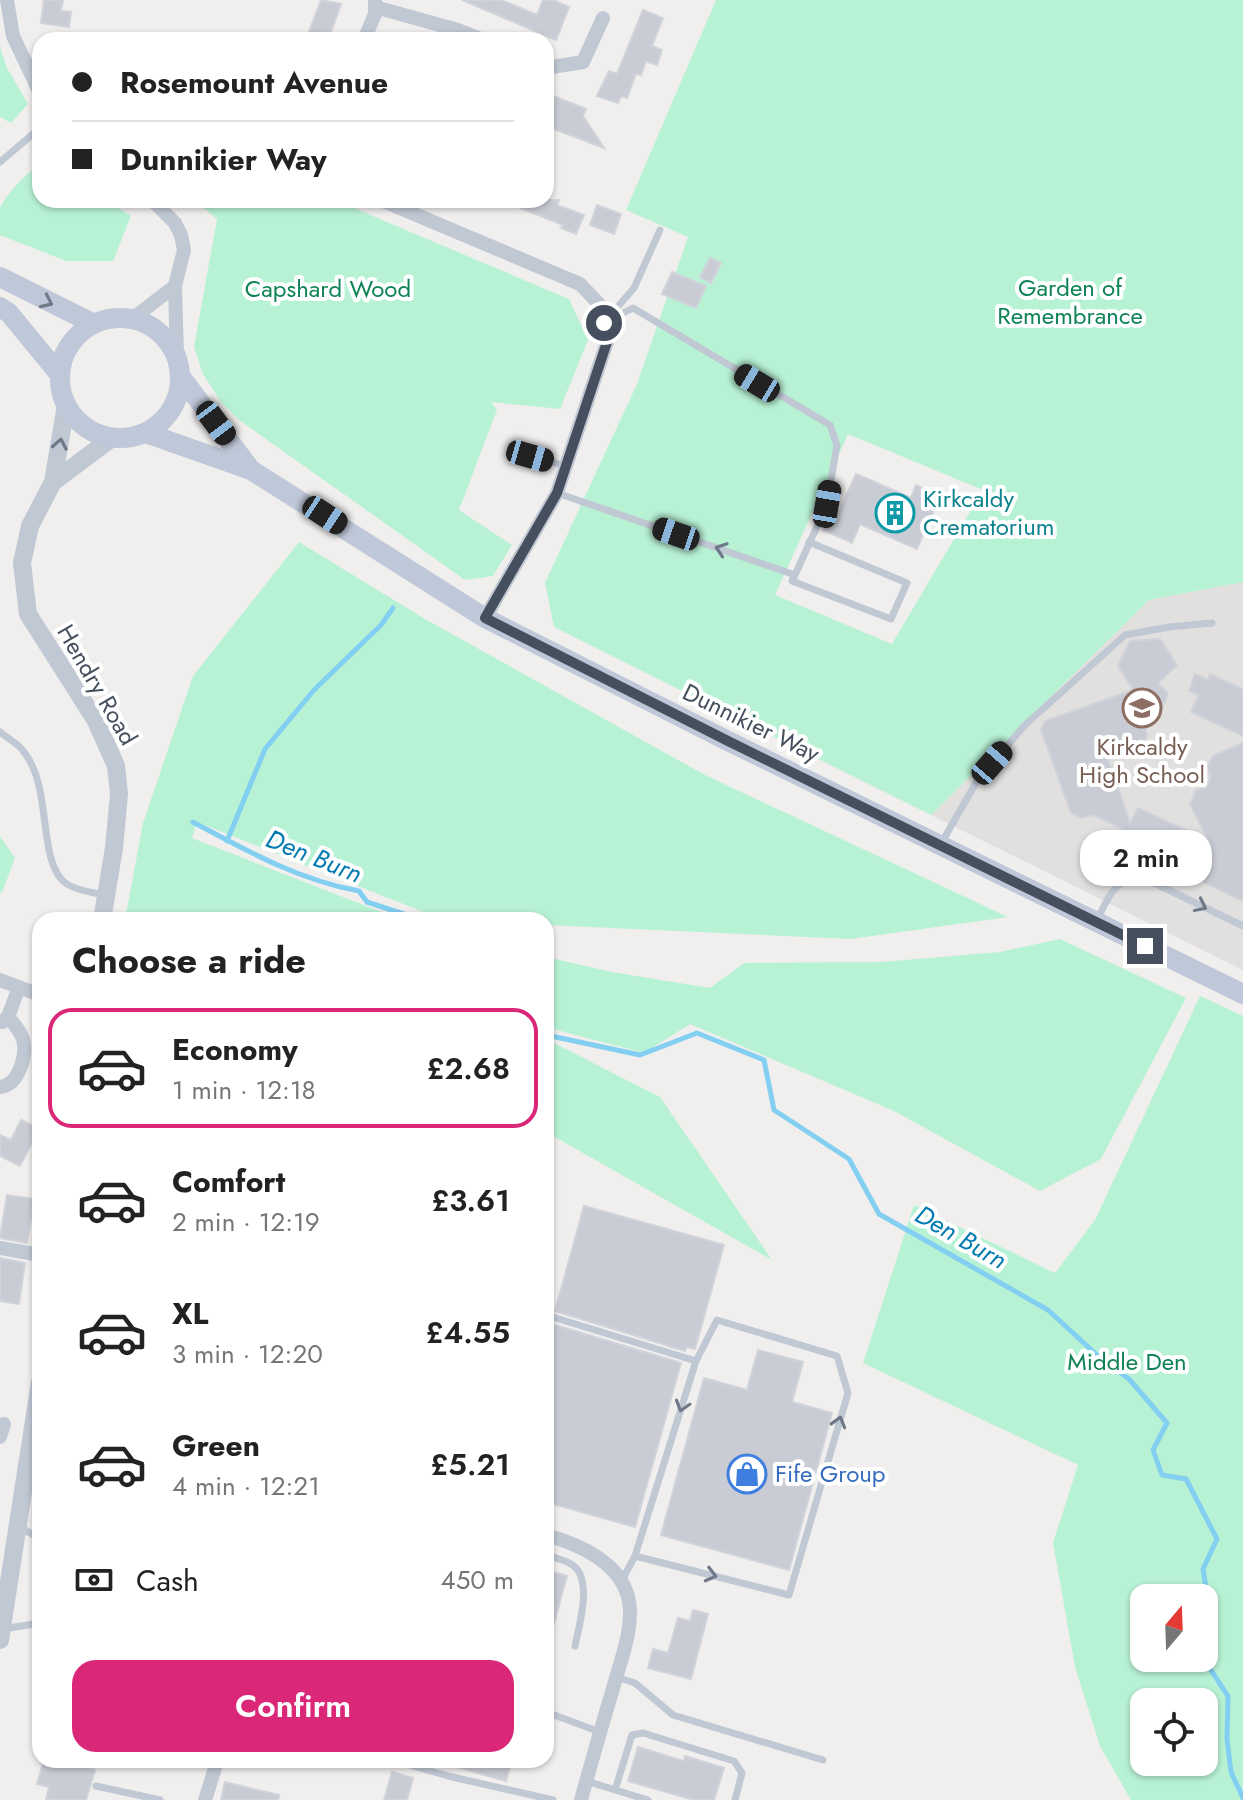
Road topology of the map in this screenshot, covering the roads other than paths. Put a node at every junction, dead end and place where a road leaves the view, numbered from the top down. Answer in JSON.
{"nodes":[{"id":1,"x":7,"y":0,"type":"edge"},
{"id":2,"x":375,"y":4,"type":"edge"},
{"id":3,"x":603,"y":18,"type":"dead end"},
{"id":4,"x":366,"y":32,"type":"edge"},
{"id":5,"x":463,"y":32,"type":"edge"},
{"id":6,"x":554,"y":67,"type":"edge"},
{"id":7,"x":32,"y":76,"type":"edge"},
{"id":8,"x":32,"y":135,"type":"edge"},
{"id":9,"x":0,"y":162,"type":"edge"},
{"id":10,"x":161,"y":208,"type":"edge"},
{"id":11,"x":400,"y":208,"type":"edge"},
{"id":12,"x":660,"y":230,"type":"dead end"},
{"id":13,"x":0,"y":277,"type":"edge"},
{"id":14,"x":175,"y":286,"type":"junction"},
{"id":15,"x":0,"y":307,"type":"edge"},
{"id":16,"x":132,"y":319,"type":"junction"},
{"id":17,"x":604,"y":323,"type":"junction"},
{"id":18,"x":94,"y":324,"type":"junction"},
{"id":19,"x":179,"y":366,"type":"junction"},
{"id":20,"x":60,"y":375,"type":"junction"},
{"id":21,"x":66,"y":405,"type":"junction"},
{"id":22,"x":146,"y":433,"type":"junction"},
{"id":23,"x":112,"y":438,"type":"junction"},
{"id":24,"x":530,"y":456,"type":"dead end"},
{"id":25,"x":566,"y":466,"type":"junction"},
{"id":26,"x":251,"y":470,"type":"junction"},
{"id":27,"x":53,"y":482,"type":"junction"},
{"id":28,"x":557,"y":493,"type":"junction"},
{"id":29,"x":809,"y":542,"type":"junction"},
{"id":30,"x":795,"y":575,"type":"junction"},
{"id":31,"x":485,"y":618,"type":"junction"},
{"id":32,"x":1212,"y":623,"type":"dead end"},
{"id":33,"x":0,"y":732,"type":"edge"},
{"id":34,"x":941,"y":844,"type":"junction"},
{"id":35,"x":106,"y":895,"type":"junction"},
{"id":36,"x":103,"y":912,"type":"edge"},
{"id":37,"x":1096,"y":921,"type":"junction"},
{"id":38,"x":1243,"y":926,"type":"edge"},
{"id":39,"x":0,"y":980,"type":"edge"},
{"id":40,"x":19,"y":987,"type":"junction"},
{"id":41,"x":32,"y":992,"type":"edge"},
{"id":42,"x":1243,"y":994,"type":"edge"},
{"id":43,"x":4,"y":1020,"type":"edge"},
{"id":44,"x":0,"y":1087,"type":"edge"},
{"id":45,"x":0,"y":1248,"type":"edge"},
{"id":46,"x":32,"y":1254,"type":"edge"},
{"id":47,"x":554,"y":1317,"type":"edge"},
{"id":48,"x":696,"y":1361,"type":"junction"},
{"id":49,"x":32,"y":1438,"type":"edge"},
{"id":50,"x":18,"y":1526,"type":"junction"},
{"id":51,"x":32,"y":1534,"type":"edge"},
{"id":52,"x":554,"y":1538,"type":"edge"},
{"id":53,"x":635,"y":1556,"type":"junction"},
{"id":54,"x":554,"y":1557,"type":"edge"},
{"id":55,"x":621,"y":1582,"type":"junction"},
{"id":56,"x":32,"y":1625,"type":"edge"},
{"id":57,"x":1,"y":1635,"type":"edge"},
{"id":58,"x":575,"y":1646,"type":"dead end"},
{"id":59,"x":616,"y":1677,"type":"junction"},
{"id":60,"x":554,"y":1715,"type":"edge"},
{"id":61,"x":600,"y":1732,"type":"junction"},
{"id":62,"x":823,"y":1760,"type":"dead end"},
{"id":63,"x":215,"y":1768,"type":"edge"},
{"id":64,"x":420,"y":1768,"type":"edge"},
{"id":65,"x":586,"y":1781,"type":"junction"},
{"id":66,"x":96,"y":1786,"type":"dead end"},
{"id":67,"x":615,"y":1790,"type":"junction"},
{"id":68,"x":160,"y":1800,"type":"edge"},
{"id":69,"x":205,"y":1800,"type":"edge"},
{"id":70,"x":553,"y":1800,"type":"edge"},
{"id":71,"x":581,"y":1800,"type":"edge"},
{"id":72,"x":648,"y":1800,"type":"edge"},
{"id":73,"x":735,"y":1800,"type":"edge"}],
"edges":[{"from":1,"to":7,"type":"street"},
{"from":2,"to":4,"type":"street"},
{"from":2,"to":5,"type":"street"},
{"from":3,"to":6,"type":"street"},
{"from":8,"to":9,"type":"lane"},
{"from":10,"to":14,"type":"street"},
{"from":11,"to":17,"type":"street"},
{"from":12,"to":17,"type":"lane"},
{"from":13,"to":18,"type":"main road","one_way":true},
{"from":14,"to":16,"type":"street"},
{"from":14,"to":19,"type":"street"},
{"from":15,"to":20,"type":"main road"},
{"from":16,"to":18,"type":"main road"},
{"from":16,"to":19,"type":"main road"},
{"from":17,"to":25,"type":"street"},
{"from":17,"to":29,"type":"lane"},
{"from":18,"to":20,"type":"main road"},
{"from":19,"to":22,"type":"main road"},
{"from":19,"to":26,"type":"main road","name":"Dunnikier Way"},
{"from":20,"to":21,"type":"main road"},
{"from":21,"to":23,"type":"main road"},
{"from":27,"to":21,"type":"street","name":"Hendry Road","one_way":true},
{"from":22,"to":23,"type":"main road"},
{"from":22,"to":26,"type":"main road","name":"Dunnikier Way"},
{"from":23,"to":27,"type":"street","name":"Hendry Road"},
{"from":24,"to":25,"type":"lane"},
{"from":25,"to":28,"type":"street"},
{"from":26,"to":31,"type":"main road","name":"Dunnikier Way"},
{"from":27,"to":35,"type":"street","name":"Hendry Road"},
{"from":30,"to":28,"type":"lane","one_way":true},
{"from":28,"to":31,"type":"street"},
{"from":29,"to":30,"type":"lane"},
{"from":29,"to":30,"type":"lane"},
{"from":31,"to":34,"type":"main road","name":"Dunnikier Way"},
{"from":32,"to":34,"type":"lane"},
{"from":33,"to":35,"type":"lane"},
{"from":34,"to":37,"type":"main road","name":"Dunnikier Way"},
{"from":35,"to":36,"type":"street","name":"Hendry Road"},
{"from":37,"to":38,"type":"lane","one_way":true},
{"from":37,"to":42,"type":"main road","name":"Dunnikier Way"},
{"from":39,"to":40,"type":"street"},
{"from":40,"to":41,"type":"street"},
{"from":40,"to":43,"type":"street"},
{"from":43,"to":44,"type":"street"},
{"from":45,"to":46,"type":"street"},
{"from":47,"to":48,"type":"lane"},
{"from":48,"to":53,"type":"lane","one_way":true},
{"from":53,"to":48,"type":"lane","one_way":true},
{"from":49,"to":50,"type":"street"},
{"from":50,"to":51,"type":"lane"},
{"from":50,"to":57,"type":"street"},
{"from":52,"to":55,"type":"street"},
{"from":53,"to":55,"type":"lane"},
{"from":54,"to":58,"type":"lane"},
{"from":55,"to":59,"type":"street"},
{"from":56,"to":57,"type":"lane"},
{"from":59,"to":61,"type":"street"},
{"from":59,"to":62,"type":"lane"},
{"from":60,"to":61,"type":"lane"},
{"from":61,"to":65,"type":"street"},
{"from":63,"to":69,"type":"street"},
{"from":64,"to":70,"type":"lane"},
{"from":65,"to":67,"type":"lane"},
{"from":65,"to":71,"type":"street"},
{"from":66,"to":68,"type":"lane"},
{"from":67,"to":72,"type":"lane"},
{"from":67,"to":73,"type":"lane"}]}
